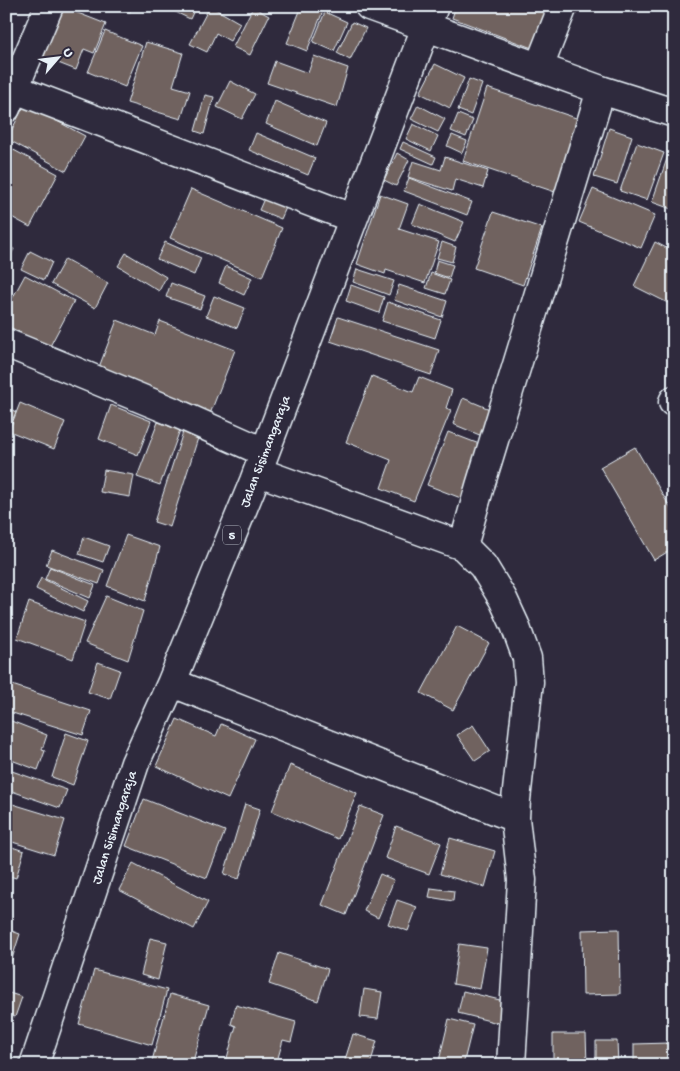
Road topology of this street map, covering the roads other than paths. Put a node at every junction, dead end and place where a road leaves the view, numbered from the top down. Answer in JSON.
{"nodes":[{"id":1,"x":49,"y":6,"type":"edge"},
{"id":2,"x":369,"y":6,"type":"edge"},
{"id":3,"x":564,"y":6,"type":"edge"},
{"id":4,"x":436,"y":18,"type":"edge"},
{"id":5,"x":539,"y":67,"type":"junction"},
{"id":6,"x":601,"y":90,"type":"junction"},
{"id":7,"x":10,"y":98,"type":"edge"},
{"id":8,"x":674,"y":113,"type":"edge"},
{"id":9,"x":352,"y":218,"type":"junction"},
{"id":10,"x":6,"y":343,"type":"edge"},
{"id":11,"x":267,"y":464,"type":"junction"},
{"id":12,"x":463,"y":546,"type":"junction"},
{"id":13,"x":183,"y":686,"type":"junction"},
{"id":14,"x":515,"y":818,"type":"junction"},
{"id":15,"x":34,"y":1065,"type":"edge"},
{"id":16,"x":52,"y":1065,"type":"edge"},
{"id":17,"x":511,"y":1065,"type":"edge"}],
"edges":[{"from":1,"to":7,"type":"main road"},
{"from":2,"to":4,"type":"main road"},
{"from":3,"to":5,"type":"main road"},
{"from":4,"to":5,"type":"main road"},
{"from":4,"to":9,"type":"main road","name":"Jalan Sisimangaraja","number":"5"},
{"from":4,"to":11,"type":"main road","name":"Jalan Sisimangaraja","number":"5"},
{"from":5,"to":6,"type":"main road"},
{"from":6,"to":8,"type":"main road"},
{"from":6,"to":12,"type":"main road"},
{"from":7,"to":9,"type":"main road"},
{"from":9,"to":11,"type":"main road","name":"Jalan Sisimangaraja","number":"5"},
{"from":10,"to":11,"type":"main road"},
{"from":11,"to":12,"type":"main road"},
{"from":11,"to":13,"type":"main road","name":"Jalan Sisimangaraja","number":"5"},
{"from":11,"to":15,"type":"main road","name":"Jalan Sisimangaraja","number":"5"},
{"from":12,"to":14,"type":"main road"},
{"from":13,"to":14,"type":"main road"},
{"from":13,"to":16,"type":"main road","name":"Jalan Sisimangaraja","number":"5"},
{"from":14,"to":17,"type":"main road"}]}
